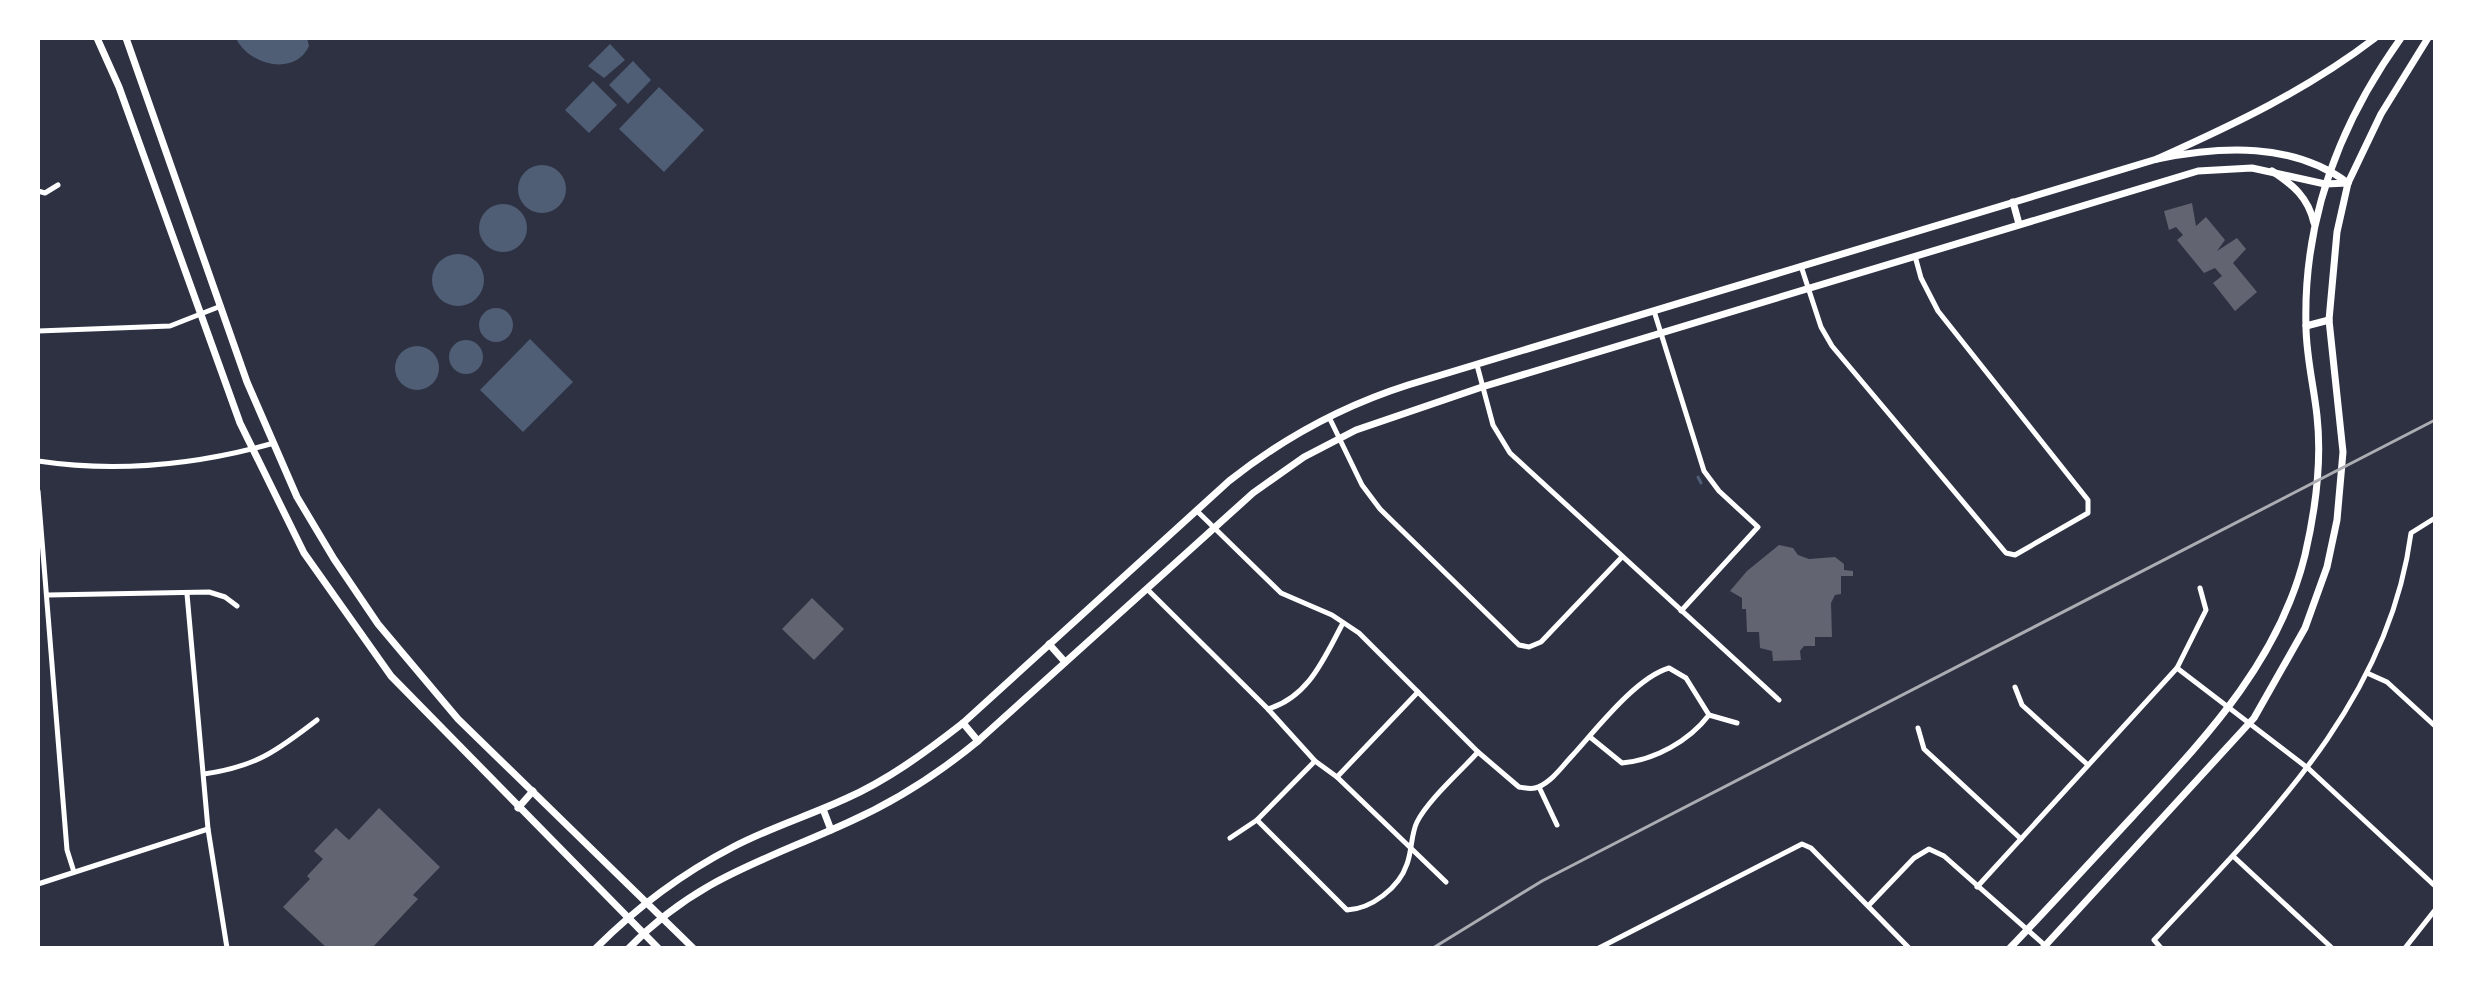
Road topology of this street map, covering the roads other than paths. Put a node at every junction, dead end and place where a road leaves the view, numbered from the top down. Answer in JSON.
{"nodes":[{"id":1,"x":97,"y":38,"type":"edge"},
{"id":2,"x":126,"y":38,"type":"edge"},
{"id":3,"x":2375,"y":38,"type":"edge"},
{"id":4,"x":2401,"y":38,"type":"edge"},
{"id":5,"x":2428,"y":38,"type":"edge"},
{"id":6,"x":2157,"y":159,"type":"junction"},
{"id":7,"x":2330,"y":169,"type":"junction"},
{"id":8,"x":2272,"y":171,"type":"junction"},
{"id":9,"x":2348,"y":183,"type":"junction"},
{"id":10,"x":2325,"y":184,"type":"junction"},
{"id":11,"x":58,"y":185,"type":"dead end"},
{"id":12,"x":38,"y":191,"type":"edge"},
{"id":13,"x":2013,"y":202,"type":"junction"},
{"id":14,"x":2019,"y":224,"type":"junction"},
{"id":15,"x":2315,"y":225,"type":"junction"},
{"id":16,"x":1915,"y":256,"type":"junction"},
{"id":17,"x":1801,"y":266,"type":"junction"},
{"id":18,"x":1808,"y":289,"type":"junction"},
{"id":19,"x":222,"y":306,"type":"junction"},
{"id":20,"x":1654,"y":311,"type":"junction"},
{"id":21,"x":201,"y":314,"type":"junction"},
{"id":22,"x":2329,"y":320,"type":"junction"},
{"id":23,"x":2306,"y":326,"type":"junction"},
{"id":24,"x":38,"y":331,"type":"edge"},
{"id":25,"x":1659,"y":335,"type":"junction"},
{"id":26,"x":1477,"y":365,"type":"junction"},
{"id":27,"x":1482,"y":387,"type":"junction"},
{"id":28,"x":1329,"y":416,"type":"junction"},
{"id":29,"x":1340,"y":438,"type":"junction"},
{"id":30,"x":274,"y":443,"type":"junction"},
{"id":31,"x":251,"y":450,"type":"junction"},
{"id":32,"x":38,"y":461,"type":"edge"},
{"id":33,"x":38,"y":491,"type":"edge"},
{"id":34,"x":1196,"y":510,"type":"junction"},
{"id":35,"x":2435,"y":518,"type":"edge"},
{"id":36,"x":1213,"y":527,"type":"junction"},
{"id":37,"x":1621,"y":558,"type":"junction"},
{"id":38,"x":1146,"y":588,"type":"junction"},
{"id":39,"x":2200,"y":588,"type":"dead end"},
{"id":40,"x":187,"y":594,"type":"junction"},
{"id":41,"x":48,"y":595,"type":"junction"},
{"id":42,"x":237,"y":606,"type":"dead end"},
{"id":43,"x":1681,"y":611,"type":"junction"},
{"id":44,"x":1343,"y":623,"type":"junction"},
{"id":45,"x":1049,"y":644,"type":"junction"},
{"id":46,"x":1065,"y":662,"type":"junction"},
{"id":47,"x":2177,"y":668,"type":"junction"},
{"id":48,"x":2367,"y":673,"type":"junction"},
{"id":49,"x":2015,"y":687,"type":"dead end"},
{"id":50,"x":1418,"y":692,"type":"junction"},
{"id":51,"x":1779,"y":700,"type":"dead end"},
{"id":52,"x":2231,"y":707,"type":"junction"},
{"id":53,"x":1268,"y":709,"type":"junction"},
{"id":54,"x":1709,"y":715,"type":"junction"},
{"id":55,"x":458,"y":719,"type":"junction"},
{"id":56,"x":317,"y":720,"type":"dead end"},
{"id":57,"x":2251,"y":722,"type":"junction"},
{"id":58,"x":963,"y":723,"type":"junction"},
{"id":59,"x":1737,"y":723,"type":"dead end"},
{"id":60,"x":2435,"y":726,"type":"edge"},
{"id":61,"x":1918,"y":728,"type":"dead end"},
{"id":62,"x":442,"y":730,"type":"junction"},
{"id":63,"x":1590,"y":737,"type":"junction"},
{"id":64,"x":978,"y":741,"type":"junction"},
{"id":65,"x":1478,"y":752,"type":"junction"},
{"id":66,"x":1315,"y":761,"type":"junction"},
{"id":67,"x":2088,"y":765,"type":"junction"},
{"id":68,"x":2309,"y":769,"type":"junction"},
{"id":69,"x":204,"y":774,"type":"junction"},
{"id":70,"x":1337,"y":777,"type":"junction"},
{"id":71,"x":1539,"y":787,"type":"junction"},
{"id":72,"x":533,"y":791,"type":"junction"},
{"id":73,"x":518,"y":808,"type":"junction"},
{"id":74,"x":823,"y":809,"type":"junction"},
{"id":75,"x":1257,"y":820,"type":"junction"},
{"id":76,"x":1557,"y":825,"type":"dead end"},
{"id":77,"x":208,"y":829,"type":"junction"},
{"id":78,"x":831,"y":830,"type":"junction"},
{"id":79,"x":1230,"y":838,"type":"dead end"},
{"id":80,"x":2021,"y":839,"type":"junction"},
{"id":81,"x":1411,"y":848,"type":"junction"},
{"id":82,"x":2233,"y":856,"type":"junction"},
{"id":83,"x":74,"y":872,"type":"junction"},
{"id":84,"x":1446,"y":882,"type":"dead end"},
{"id":85,"x":38,"y":884,"type":"edge"},
{"id":86,"x":2435,"y":886,"type":"edge"},
{"id":87,"x":1977,"y":887,"type":"junction"},
{"id":88,"x":644,"y":902,"type":"junction"},
{"id":89,"x":1870,"y":904,"type":"junction"},
{"id":90,"x":2435,"y":910,"type":"edge"},
{"id":91,"x":628,"y":916,"type":"junction"},
{"id":92,"x":661,"y":918,"type":"junction"},
{"id":93,"x":2028,"y":930,"type":"junction"},
{"id":94,"x":643,"y":933,"type":"junction"},
{"id":95,"x":1616,"y":939,"type":"junction"},
{"id":96,"x":2045,"y":947,"type":"edge"},
{"id":97,"x":227,"y":948,"type":"edge"},
{"id":98,"x":596,"y":948,"type":"edge"},
{"id":99,"x":629,"y":948,"type":"edge"},
{"id":100,"x":658,"y":948,"type":"edge"},
{"id":101,"x":693,"y":948,"type":"edge"},
{"id":102,"x":1599,"y":948,"type":"edge"},
{"id":103,"x":1621,"y":948,"type":"edge"},
{"id":104,"x":1909,"y":948,"type":"edge"},
{"id":105,"x":2010,"y":948,"type":"edge"},
{"id":106,"x":2161,"y":948,"type":"edge"},
{"id":107,"x":2332,"y":948,"type":"edge"},
{"id":108,"x":2405,"y":948,"type":"edge"}],
"edges":[{"from":1,"to":21,"type":"main road"},
{"from":2,"to":19,"type":"main road"},
{"from":3,"to":6,"type":"main road"},
{"from":4,"to":7,"type":"main road"},
{"from":5,"to":9,"type":"main road"},
{"from":6,"to":7,"type":"main road"},
{"from":6,"to":13,"type":"main road"},
{"from":7,"to":9,"type":"main road"},
{"from":7,"to":10,"type":"main road"},
{"from":8,"to":10,"type":"main road"},
{"from":8,"to":14,"type":"main road"},
{"from":8,"to":15,"type":"main road"},
{"from":9,"to":10,"type":"main road"},
{"from":9,"to":22,"type":"main road"},
{"from":10,"to":15,"type":"main road"},
{"from":11,"to":12,"type":"street"},
{"from":13,"to":14,"type":"main road"},
{"from":13,"to":17,"type":"main road"},
{"from":14,"to":16,"type":"main road"},
{"from":15,"to":23,"type":"main road"},
{"from":16,"to":18,"type":"main road"},
{"from":16,"to":18,"type":"street"},
{"from":17,"to":18,"type":"street"},
{"from":17,"to":20,"type":"main road"},
{"from":18,"to":25,"type":"main road"},
{"from":19,"to":21,"type":"street"},
{"from":19,"to":30,"type":"main road"},
{"from":20,"to":25,"type":"street"},
{"from":20,"to":26,"type":"main road"},
{"from":21,"to":24,"type":"street"},
{"from":21,"to":31,"type":"main road"},
{"from":22,"to":23,"type":"main road"},
{"from":22,"to":57,"type":"main road"},
{"from":23,"to":52,"type":"main road"},
{"from":25,"to":27,"type":"main road"},
{"from":25,"to":43,"type":"street"},
{"from":26,"to":27,"type":"street"},
{"from":26,"to":28,"type":"main road"},
{"from":27,"to":29,"type":"main road"},
{"from":27,"to":37,"type":"street"},
{"from":28,"to":29,"type":"street"},
{"from":28,"to":34,"type":"main road"},
{"from":29,"to":36,"type":"main road"},
{"from":29,"to":37,"type":"street"},
{"from":30,"to":31,"type":"street"},
{"from":30,"to":55,"type":"main road"},
{"from":31,"to":32,"type":"street"},
{"from":31,"to":62,"type":"main road"},
{"from":33,"to":41,"type":"street"},
{"from":34,"to":36,"type":"street"},
{"from":34,"to":45,"type":"main road"},
{"from":35,"to":48,"type":"street"},
{"from":36,"to":38,"type":"main road"},
{"from":36,"to":44,"type":"street"},
{"from":37,"to":43,"type":"street"},
{"from":38,"to":46,"type":"main road"},
{"from":38,"to":53,"type":"street"},
{"from":39,"to":47,"type":"street"},
{"from":40,"to":41,"type":"street"},
{"from":40,"to":42,"type":"street"},
{"from":40,"to":69,"type":"street"},
{"from":41,"to":83,"type":"street"},
{"from":43,"to":51,"type":"street"},
{"from":44,"to":50,"type":"street"},
{"from":44,"to":53,"type":"street"},
{"from":45,"to":46,"type":"main road"},
{"from":45,"to":58,"type":"main road"},
{"from":46,"to":64,"type":"main road"},
{"from":47,"to":52,"type":"street"},
{"from":47,"to":67,"type":"street"},
{"from":48,"to":60,"type":"street"},
{"from":48,"to":68,"type":"street"},
{"from":49,"to":67,"type":"street"},
{"from":50,"to":65,"type":"street"},
{"from":50,"to":70,"type":"street"},
{"from":52,"to":57,"type":"street"},
{"from":52,"to":93,"type":"main road"},
{"from":53,"to":66,"type":"street"},
{"from":54,"to":59,"type":"street"},
{"from":54,"to":63,"type":"street"},
{"from":54,"to":63,"type":"street"},
{"from":55,"to":62,"type":"main road"},
{"from":55,"to":72,"type":"main road"},
{"from":56,"to":69,"type":"street"},
{"from":57,"to":68,"type":"street"},
{"from":57,"to":96,"type":"main road"},
{"from":58,"to":64,"type":"main road"},
{"from":58,"to":74,"type":"main road"},
{"from":61,"to":80,"type":"street"},
{"from":62,"to":73,"type":"main road"},
{"from":63,"to":71,"type":"street"},
{"from":64,"to":78,"type":"main road"},
{"from":65,"to":71,"type":"street"},
{"from":65,"to":81,"type":"street"},
{"from":66,"to":70,"type":"street"},
{"from":66,"to":75,"type":"street"},
{"from":67,"to":80,"type":"street"},
{"from":68,"to":82,"type":"street"},
{"from":68,"to":86,"type":"street"},
{"from":69,"to":77,"type":"street"},
{"from":70,"to":81,"type":"street"},
{"from":71,"to":76,"type":"street"},
{"from":72,"to":73,"type":"main road"},
{"from":72,"to":88,"type":"main road"},
{"from":73,"to":91,"type":"main road"},
{"from":74,"to":78,"type":"main road"},
{"from":74,"to":88,"type":"main road"},
{"from":75,"to":79,"type":"street"},
{"from":75,"to":81,"type":"street"},
{"from":77,"to":83,"type":"street"},
{"from":77,"to":97,"type":"street"},
{"from":78,"to":92,"type":"main road"},
{"from":80,"to":87,"type":"street"},
{"from":81,"to":84,"type":"street"},
{"from":82,"to":106,"type":"street"},
{"from":82,"to":107,"type":"street"},
{"from":83,"to":85,"type":"street"},
{"from":87,"to":89,"type":"street"},
{"from":87,"to":93,"type":"street"},
{"from":88,"to":91,"type":"main road"},
{"from":88,"to":92,"type":"main road"},
{"from":89,"to":95,"type":"street"},
{"from":89,"to":104,"type":"street"},
{"from":90,"to":108,"type":"street"},
{"from":91,"to":94,"type":"main road"},
{"from":91,"to":98,"type":"main road"},
{"from":92,"to":94,"type":"main road"},
{"from":92,"to":101,"type":"main road"},
{"from":93,"to":96,"type":"street"},
{"from":93,"to":105,"type":"main road"},
{"from":94,"to":99,"type":"main road"},
{"from":94,"to":100,"type":"main road"},
{"from":95,"to":102,"type":"street"},
{"from":95,"to":103,"type":"street"}]}
